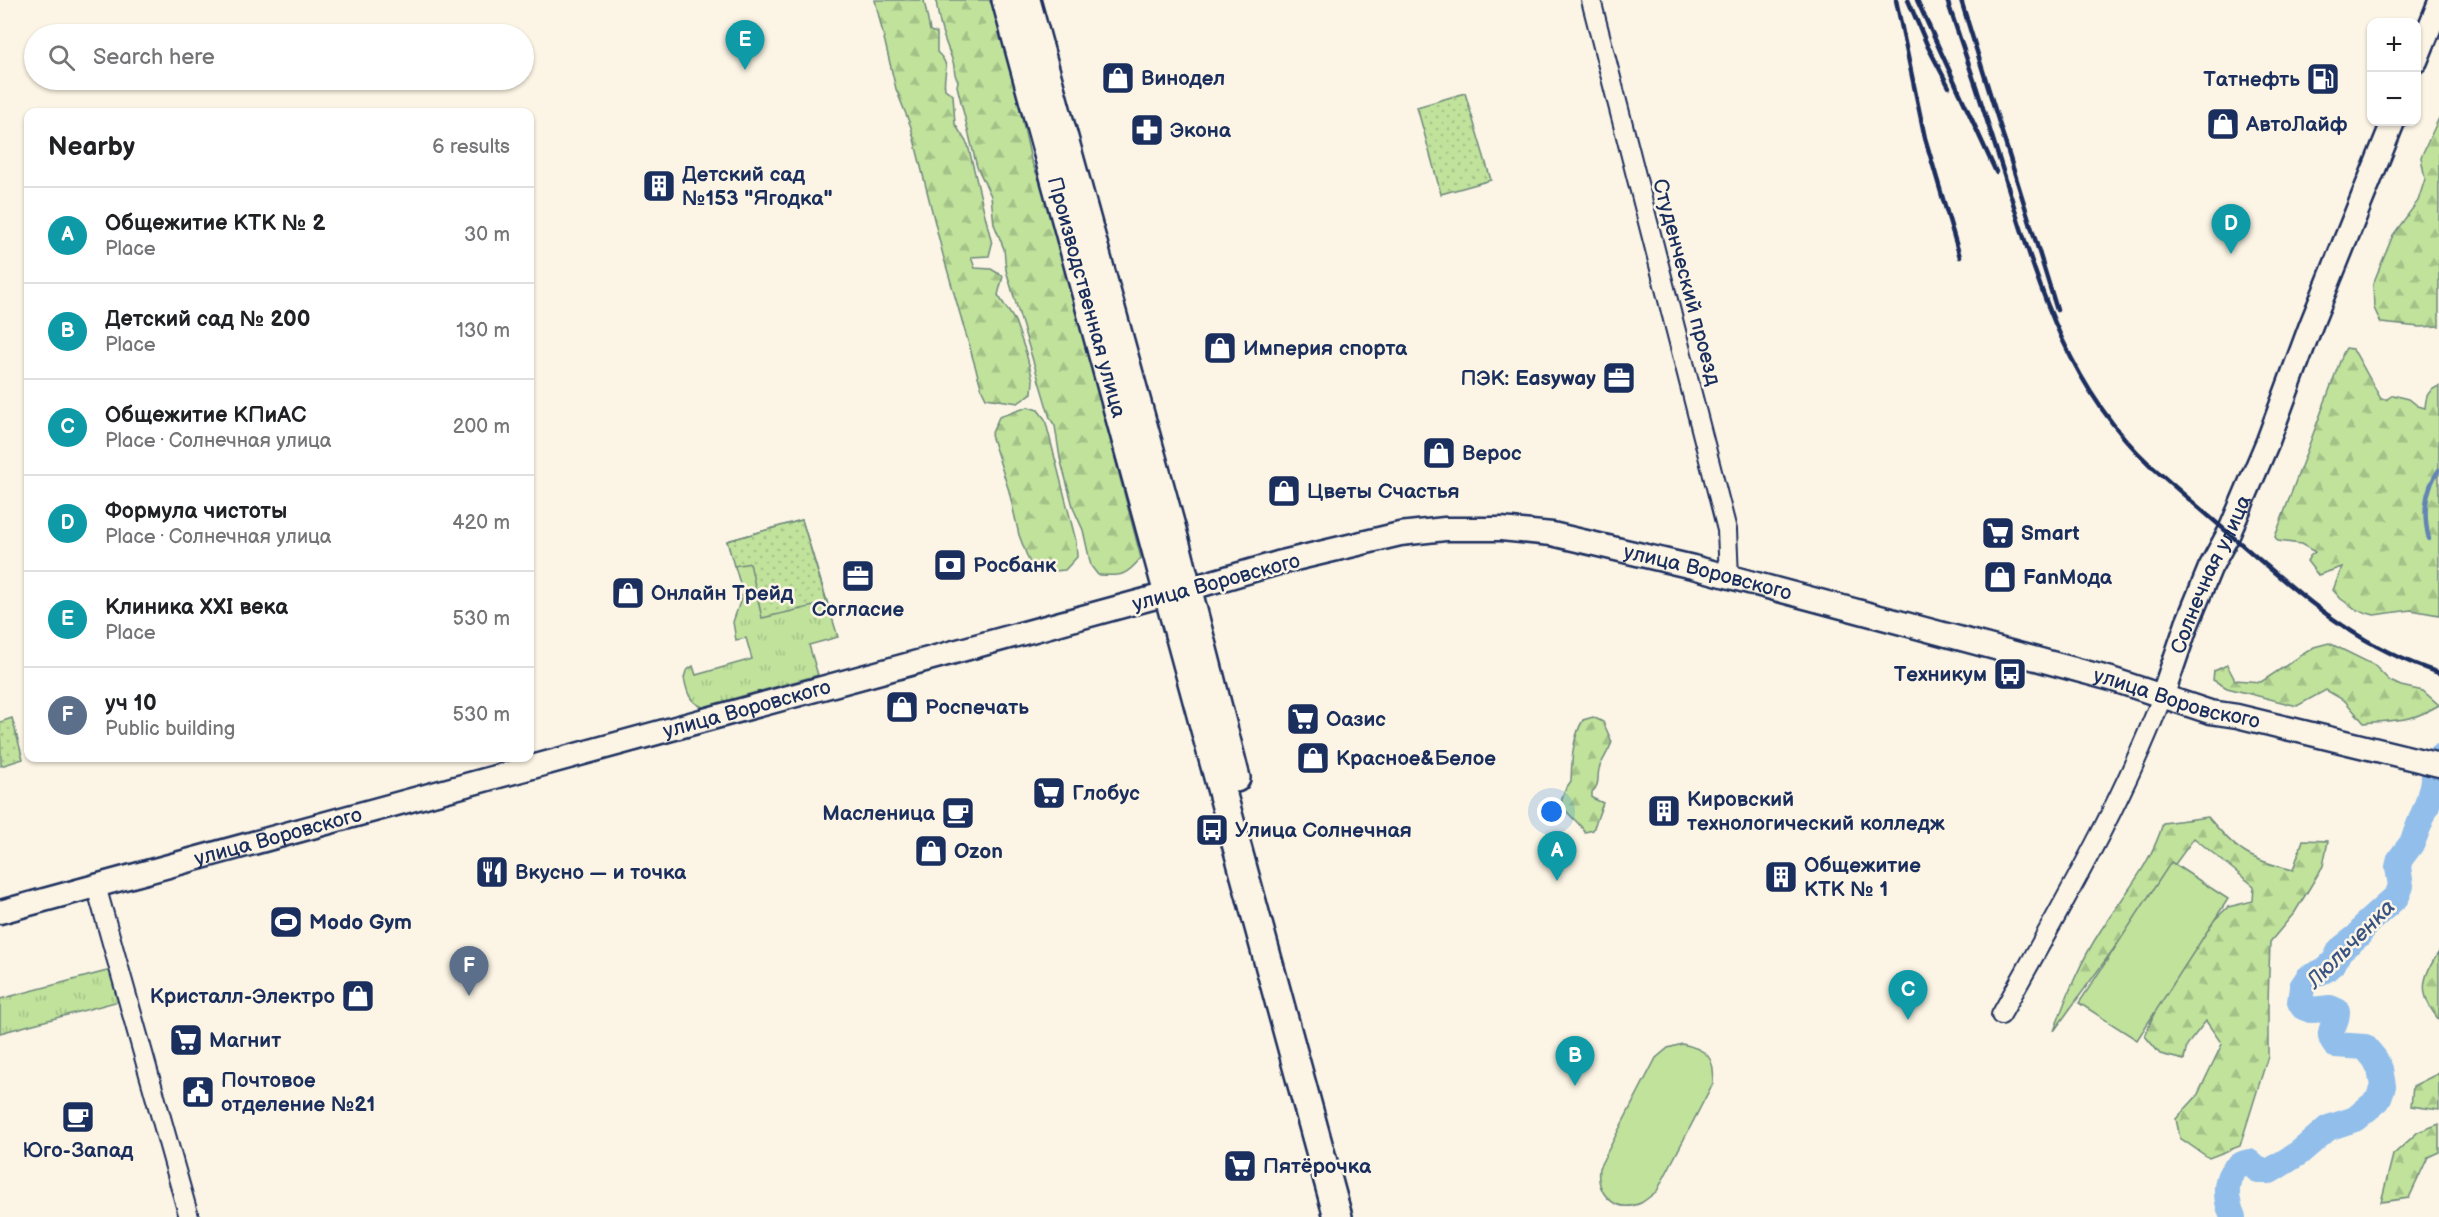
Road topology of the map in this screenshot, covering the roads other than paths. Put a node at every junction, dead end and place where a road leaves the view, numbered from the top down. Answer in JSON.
{"nodes":[{"id":1,"x":1006,"y":0,"type":"edge"},
{"id":2,"x":1026,"y":0,"type":"edge"},
{"id":3,"x":1591,"y":0,"type":"edge"},
{"id":4,"x":2439,"y":4,"type":"edge"},
{"id":5,"x":2421,"y":49,"type":"edge"},
{"id":6,"x":2391,"y":126,"type":"edge"},
{"id":7,"x":1729,"y":578,"type":"junction"},
{"id":8,"x":1178,"y":592,"type":"junction"},
{"id":9,"x":2162,"y":697,"type":"junction"},
{"id":10,"x":2439,"y":765,"type":"edge"},
{"id":11,"x":96,"y":886,"type":"junction"},
{"id":12,"x":0,"y":912,"type":"edge"},
{"id":13,"x":2001,"y":1016,"type":"dead end"},
{"id":14,"x":189,"y":1217,"type":"edge"},
{"id":15,"x":1338,"y":1217,"type":"edge"},
{"id":16,"x":1353,"y":1217,"type":"edge"}],
"edges":[{"from":1,"to":8,"type":"highway","name":"Производственная улица"},
{"from":2,"to":8,"type":"highway","name":"Производственная улица"},
{"from":3,"to":7,"type":"street","name":"Студенческий проезд"},
{"from":4,"to":5,"type":"main road"},
{"from":6,"to":9,"type":"main road","name":"Солнечная улица"},
{"from":7,"to":8,"type":"main road","name":"улица Воровского"},
{"from":7,"to":9,"type":"main road","name":"улица Воровского"},
{"from":8,"to":11,"type":"main road","name":"улица Воровского"},
{"from":8,"to":15,"type":"highway"},
{"from":8,"to":16,"type":"highway"},
{"from":9,"to":10,"type":"main road","name":"улица Воровского"},
{"from":9,"to":13,"type":"street","name":"Солнечная улица"},
{"from":11,"to":12,"type":"main road","name":"улица Воровского"},
{"from":11,"to":14,"type":"street"}]}
